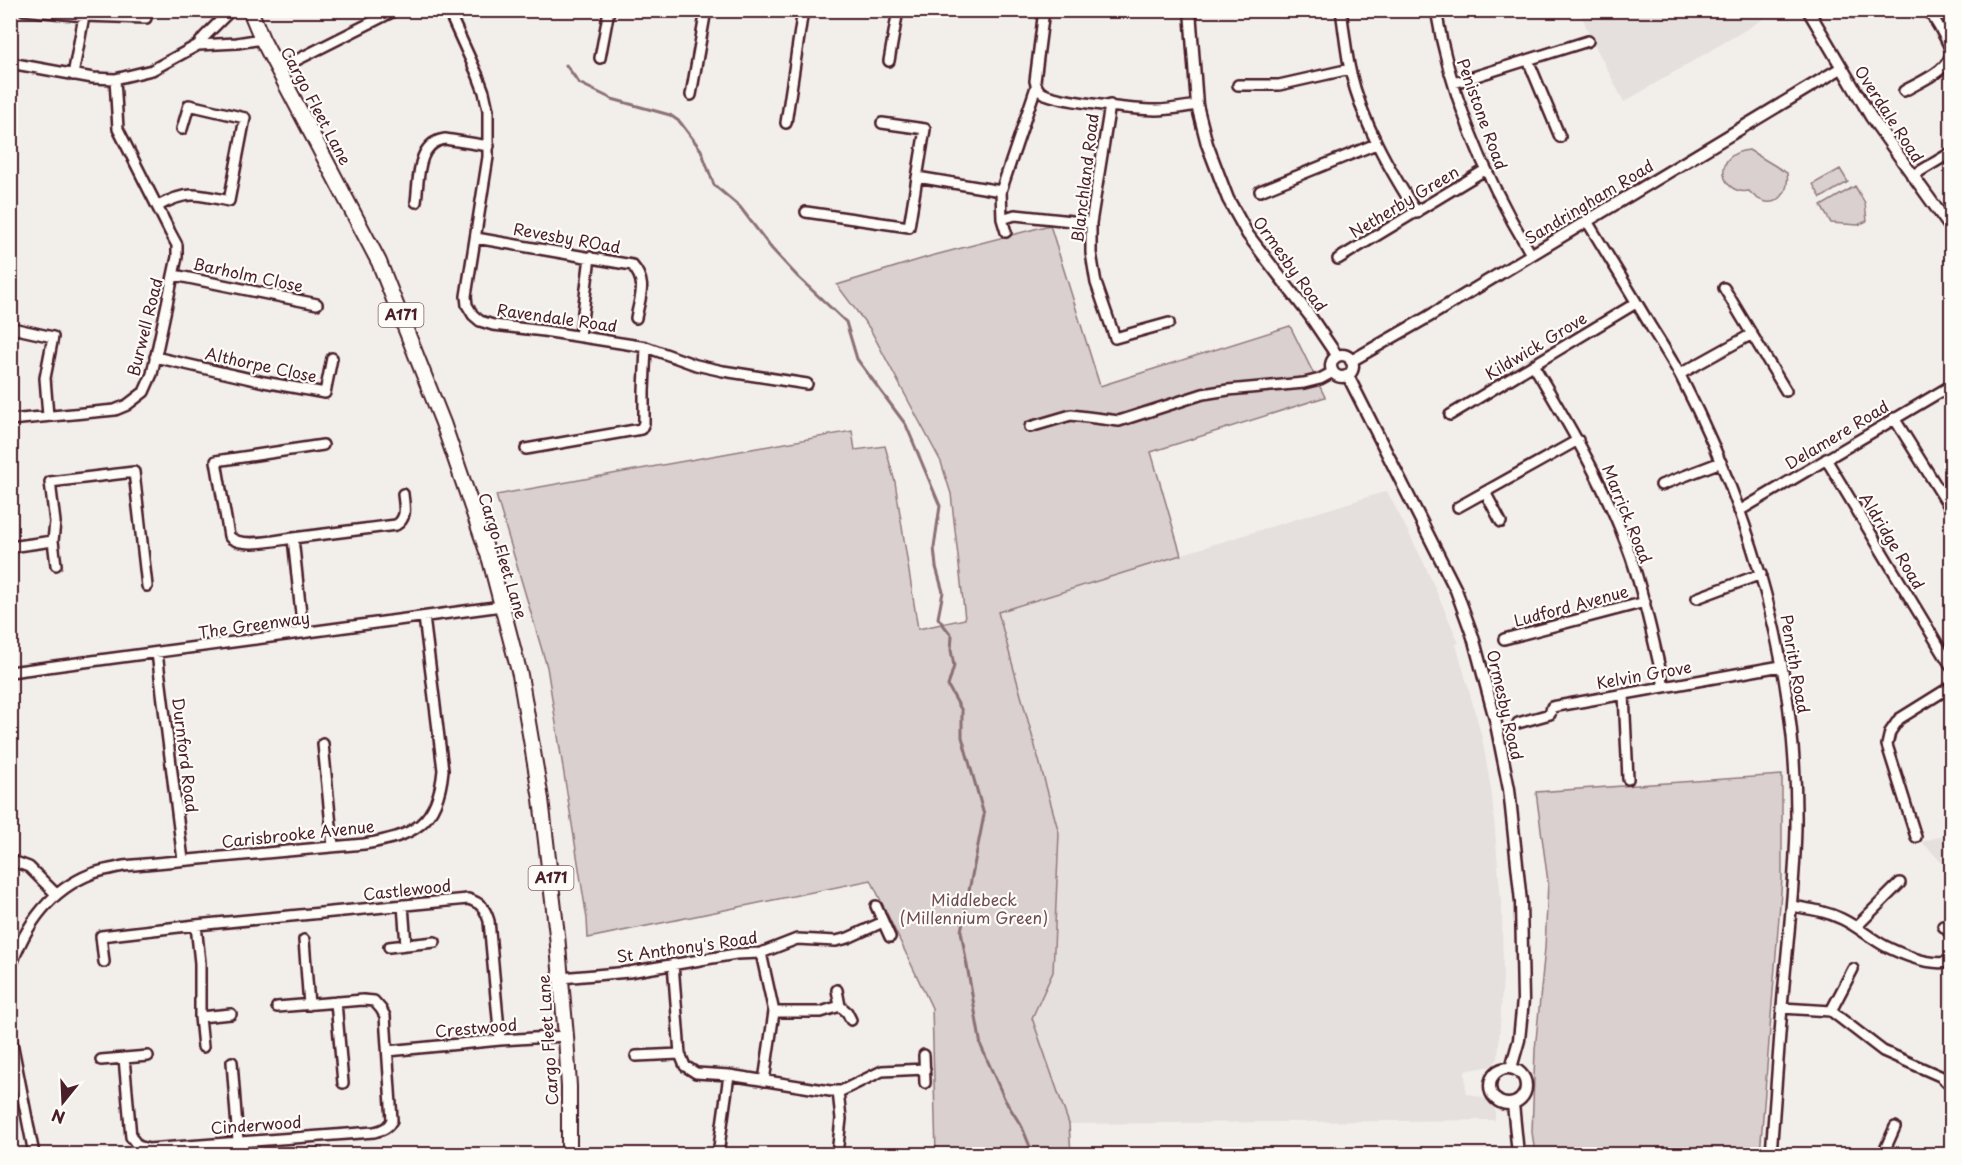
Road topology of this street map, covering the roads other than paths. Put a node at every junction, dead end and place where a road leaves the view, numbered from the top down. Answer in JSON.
{"nodes":[{"id":1,"x":24,"y":10,"type":"edge"},
{"id":2,"x":148,"y":10,"type":"edge"},
{"id":3,"x":231,"y":10,"type":"edge"},
{"id":4,"x":250,"y":10,"type":"edge"},
{"id":5,"x":396,"y":10,"type":"edge"},
{"id":6,"x":448,"y":10,"type":"edge"},
{"id":7,"x":609,"y":10,"type":"edge"},
{"id":8,"x":705,"y":10,"type":"edge"},
{"id":9,"x":803,"y":10,"type":"edge"},
{"id":10,"x":898,"y":10,"type":"edge"},
{"id":11,"x":1044,"y":10,"type":"edge"},
{"id":12,"x":1190,"y":10,"type":"edge"},
{"id":13,"x":1341,"y":10,"type":"edge"},
{"id":14,"x":1436,"y":10,"type":"edge"},
{"id":15,"x":1808,"y":10,"type":"edge"},
{"id":16,"x":1929,"y":10,"type":"edge"},
{"id":17,"x":84,"y":16,"type":"junction"},
{"id":18,"x":262,"y":39,"type":"junction"},
{"id":19,"x":1588,"y":41,"type":"dead end"},
{"id":20,"x":198,"y":45,"type":"junction"},
{"id":21,"x":600,"y":58,"type":"dead end"},
{"id":22,"x":1528,"y":60,"type":"junction"},
{"id":23,"x":889,"y":61,"type":"dead end"},
{"id":24,"x":10,"y":63,"type":"edge"},
{"id":25,"x":1841,"y":68,"type":"junction"},
{"id":26,"x":279,"y":69,"type":"junction"},
{"id":27,"x":1350,"y":69,"type":"junction"},
{"id":28,"x":73,"y":75,"type":"junction"},
{"id":29,"x":115,"y":79,"type":"junction"},
{"id":30,"x":1454,"y":83,"type":"junction"},
{"id":31,"x":1238,"y":85,"type":"dead end"},
{"id":32,"x":1036,"y":87,"type":"junction"},
{"id":33,"x":1904,"y":91,"type":"dead end"},
{"id":34,"x":691,"y":95,"type":"dead end"},
{"id":35,"x":1110,"y":105,"type":"junction"},
{"id":36,"x":1197,"y":105,"type":"junction"},
{"id":37,"x":786,"y":123,"type":"dead end"},
{"id":38,"x":882,"y":123,"type":"dead end"},
{"id":39,"x":182,"y":129,"type":"dead end"},
{"id":40,"x":1560,"y":137,"type":"dead end"},
{"id":41,"x":1376,"y":144,"type":"junction"},
{"id":42,"x":489,"y":146,"type":"junction"},
{"id":43,"x":1952,"y":152,"type":"edge"},
{"id":44,"x":1485,"y":170,"type":"junction"},
{"id":45,"x":1912,"y":176,"type":"junction"},
{"id":46,"x":917,"y":177,"type":"junction"},
{"id":47,"x":1001,"y":191,"type":"junction"},
{"id":48,"x":1260,"y":191,"type":"dead end"},
{"id":49,"x":416,"y":202,"type":"dead end"},
{"id":50,"x":158,"y":206,"type":"junction"},
{"id":51,"x":806,"y":212,"type":"dead end"},
{"id":52,"x":1417,"y":213,"type":"junction"},
{"id":53,"x":1002,"y":219,"type":"junction"},
{"id":54,"x":1587,"y":221,"type":"junction"},
{"id":55,"x":1091,"y":223,"type":"junction"},
{"id":56,"x":1952,"y":230,"type":"edge"},
{"id":57,"x":1006,"y":232,"type":"dead end"},
{"id":58,"x":476,"y":238,"type":"junction"},
{"id":59,"x":1531,"y":254,"type":"junction"},
{"id":60,"x":590,"y":257,"type":"junction"},
{"id":61,"x":1338,"y":259,"type":"dead end"},
{"id":62,"x":174,"y":275,"type":"junction"},
{"id":63,"x":1724,"y":288,"type":"dead end"},
{"id":64,"x":1636,"y":303,"type":"junction"},
{"id":65,"x":317,"y":304,"type":"dead end"},
{"id":66,"x":636,"y":318,"type":"dead end"},
{"id":67,"x":1169,"y":323,"type":"dead end"},
{"id":68,"x":10,"y":334,"type":"edge"},
{"id":69,"x":1752,"y":334,"type":"junction"},
{"id":70,"x":580,"y":336,"type":"junction"},
{"id":71,"x":646,"y":347,"type":"junction"},
{"id":72,"x":1337,"y":356,"type":"junction"},
{"id":73,"x":155,"y":357,"type":"junction"},
{"id":74,"x":332,"y":358,"type":"dead end"},
{"id":75,"x":1352,"y":361,"type":"junction"},
{"id":76,"x":1534,"y":366,"type":"junction"},
{"id":77,"x":1333,"y":372,"type":"junction"},
{"id":78,"x":1680,"y":374,"type":"junction"},
{"id":79,"x":1348,"y":376,"type":"junction"},
{"id":80,"x":807,"y":384,"type":"dead end"},
{"id":81,"x":1952,"y":385,"type":"edge"},
{"id":82,"x":1786,"y":391,"type":"dead end"},
{"id":83,"x":1450,"y":415,"type":"dead end"},
{"id":84,"x":48,"y":416,"type":"junction"},
{"id":85,"x":1894,"y":417,"type":"junction"},
{"id":86,"x":10,"y":420,"type":"edge"},
{"id":87,"x":1030,"y":427,"type":"dead end"},
{"id":88,"x":1578,"y":440,"type":"junction"},
{"id":89,"x":323,"y":446,"type":"dead end"},
{"id":90,"x":526,"y":449,"type":"dead end"},
{"id":91,"x":1826,"y":459,"type":"junction"},
{"id":92,"x":1721,"y":462,"type":"junction"},
{"id":93,"x":1661,"y":485,"type":"dead end"},
{"id":94,"x":1485,"y":492,"type":"junction"},
{"id":95,"x":403,"y":494,"type":"dead end"},
{"id":96,"x":1458,"y":507,"type":"dead end"},
{"id":97,"x":1739,"y":511,"type":"junction"},
{"id":98,"x":1952,"y":511,"type":"edge"},
{"id":99,"x":1501,"y":522,"type":"dead end"},
{"id":100,"x":293,"y":538,"type":"junction"},
{"id":101,"x":53,"y":542,"type":"junction"},
{"id":102,"x":10,"y":547,"type":"edge"},
{"id":103,"x":56,"y":566,"type":"dead end"},
{"id":104,"x":1761,"y":574,"type":"junction"},
{"id":105,"x":147,"y":586,"type":"dead end"},
{"id":106,"x":1697,"y":597,"type":"dead end"},
{"id":107,"x":1645,"y":602,"type":"junction"},
{"id":108,"x":502,"y":606,"type":"junction"},
{"id":109,"x":424,"y":617,"type":"junction"},
{"id":110,"x":303,"y":633,"type":"junction"},
{"id":111,"x":1504,"y":639,"type":"dead end"},
{"id":112,"x":157,"y":653,"type":"junction"},
{"id":113,"x":1781,"y":666,"type":"junction"},
{"id":114,"x":1952,"y":668,"type":"edge"},
{"id":115,"x":10,"y":672,"type":"edge"},
{"id":116,"x":1664,"y":686,"type":"junction"},
{"id":117,"x":1952,"y":686,"type":"edge"},
{"id":118,"x":1624,"y":694,"type":"junction"},
{"id":119,"x":1518,"y":723,"type":"dead end"},
{"id":120,"x":323,"y":744,"type":"dead end"},
{"id":121,"x":1628,"y":779,"type":"dead end"},
{"id":122,"x":1916,"y":837,"type":"dead end"},
{"id":123,"x":333,"y":846,"type":"junction"},
{"id":124,"x":10,"y":860,"type":"edge"},
{"id":125,"x":183,"y":860,"type":"junction"},
{"id":126,"x":1900,"y":883,"type":"dead end"},
{"id":127,"x":56,"y":894,"type":"junction"},
{"id":128,"x":403,"y":905,"type":"junction"},
{"id":129,"x":876,"y":906,"type":"dead end"},
{"id":130,"x":1792,"y":906,"type":"junction"},
{"id":131,"x":883,"y":922,"type":"junction"},
{"id":132,"x":196,"y":925,"type":"junction"},
{"id":133,"x":1856,"y":927,"type":"junction"},
{"id":134,"x":1943,"y":927,"type":"dead end"},
{"id":135,"x":1952,"y":935,"type":"edge"},
{"id":136,"x":890,"y":937,"type":"dead end"},
{"id":137,"x":304,"y":940,"type":"dead end"},
{"id":138,"x":435,"y":942,"type":"dead end"},
{"id":139,"x":406,"y":945,"type":"junction"},
{"id":140,"x":388,"y":947,"type":"dead end"},
{"id":141,"x":761,"y":953,"type":"junction"},
{"id":142,"x":1952,"y":961,"type":"edge"},
{"id":143,"x":104,"y":962,"type":"dead end"},
{"id":144,"x":673,"y":964,"type":"junction"},
{"id":145,"x":1853,"y":969,"type":"dead end"},
{"id":146,"x":10,"y":970,"type":"edge"},
{"id":147,"x":561,"y":978,"type":"junction"},
{"id":148,"x":837,"y":990,"type":"dead end"},
{"id":149,"x":336,"y":1002,"type":"junction"},
{"id":150,"x":309,"y":1005,"type":"junction"},
{"id":151,"x":840,"y":1006,"type":"junction"},
{"id":152,"x":277,"y":1007,"type":"dead end"},
{"id":153,"x":1782,"y":1008,"type":"junction"},
{"id":154,"x":1831,"y":1011,"type":"junction"},
{"id":155,"x":774,"y":1012,"type":"junction"},
{"id":156,"x":231,"y":1014,"type":"dead end"},
{"id":157,"x":200,"y":1017,"type":"junction"},
{"id":158,"x":850,"y":1020,"type":"dead end"},
{"id":159,"x":10,"y":1032,"type":"edge"},
{"id":160,"x":566,"y":1036,"type":"junction"},
{"id":161,"x":500,"y":1040,"type":"junction"},
{"id":162,"x":203,"y":1047,"type":"dead end"},
{"id":163,"x":388,"y":1051,"type":"junction"},
{"id":164,"x":680,"y":1054,"type":"junction"},
{"id":165,"x":924,"y":1055,"type":"dead end"},
{"id":166,"x":148,"y":1056,"type":"dead end"},
{"id":167,"x":636,"y":1056,"type":"dead end"},
{"id":168,"x":124,"y":1058,"type":"junction"},
{"id":169,"x":101,"y":1060,"type":"dead end"},
{"id":170,"x":232,"y":1062,"type":"dead end"},
{"id":171,"x":1510,"y":1068,"type":"junction"},
{"id":172,"x":925,"y":1069,"type":"junction"},
{"id":173,"x":729,"y":1075,"type":"junction"},
{"id":174,"x":764,"y":1082,"type":"junction"},
{"id":175,"x":343,"y":1083,"type":"dead end"},
{"id":176,"x":925,"y":1083,"type":"dead end"},
{"id":177,"x":1952,"y":1087,"type":"edge"},
{"id":178,"x":838,"y":1091,"type":"junction"},
{"id":179,"x":1513,"y":1104,"type":"junction"},
{"id":180,"x":1895,"y":1126,"type":"dead end"},
{"id":181,"x":238,"y":1141,"type":"junction"},
{"id":182,"x":34,"y":1155,"type":"edge"},
{"id":183,"x":569,"y":1155,"type":"edge"},
{"id":184,"x":718,"y":1155,"type":"edge"},
{"id":185,"x":837,"y":1155,"type":"edge"},
{"id":186,"x":1518,"y":1155,"type":"edge"},
{"id":187,"x":1771,"y":1155,"type":"edge"},
{"id":188,"x":1883,"y":1155,"type":"edge"}],
"edges":[{"from":1,"to":17,"type":"street"},
{"from":2,"to":17,"type":"street"},
{"from":3,"to":20,"type":"street"},
{"from":4,"to":18,"type":"main road","name":"Cargo Fleet Lane","number":"A171"},
{"from":5,"to":26,"type":"street"},
{"from":6,"to":42,"type":"street","name":"Ravendale Road"},
{"from":7,"to":21,"type":"street"},
{"from":8,"to":34,"type":"street"},
{"from":9,"to":37,"type":"street"},
{"from":10,"to":23,"type":"street"},
{"from":11,"to":32,"type":"street"},
{"from":12,"to":36,"type":"street","name":"Ormesby Road"},
{"from":13,"to":27,"type":"street"},
{"from":14,"to":30,"type":"street","name":"Penistone Road"},
{"from":15,"to":25,"type":"street","name":"Overdale Road"},
{"from":16,"to":33,"type":"street"},
{"from":17,"to":28,"type":"street"},
{"from":18,"to":20,"type":"street"},
{"from":18,"to":26,"type":"main road","name":"Cargo Fleet Lane","number":"A171"},
{"from":19,"to":22,"type":"street"},
{"from":20,"to":29,"type":"street"},
{"from":22,"to":30,"type":"street"},
{"from":22,"to":40,"type":"street"},
{"from":24,"to":28,"type":"street"},
{"from":25,"to":45,"type":"street","name":"Overdale Road"},
{"from":25,"to":54,"type":"street","name":"Sandringham Road"},
{"from":26,"to":108,"type":"main road","name":"Cargo Fleet Lane","number":"A171"},
{"from":27,"to":31,"type":"street"},
{"from":27,"to":41,"type":"street"},
{"from":28,"to":29,"type":"street"},
{"from":29,"to":50,"type":"street","name":"Burwell Road"},
{"from":30,"to":44,"type":"street","name":"Penistone Road"},
{"from":32,"to":35,"type":"street"},
{"from":32,"to":47,"type":"street"},
{"from":35,"to":36,"type":"street"},
{"from":35,"to":55,"type":"street","name":"Blanchland Road"},
{"from":36,"to":72,"type":"street","name":"Ormesby Road"},
{"from":38,"to":46,"type":"street"},
{"from":39,"to":50,"type":"street"},
{"from":41,"to":48,"type":"street"},
{"from":41,"to":52,"type":"street"},
{"from":42,"to":49,"type":"street"},
{"from":42,"to":58,"type":"street","name":"Ravendale Road"},
{"from":43,"to":45,"type":"street"},
{"from":44,"to":52,"type":"street","name":"Netherby Green"},
{"from":44,"to":59,"type":"street","name":"Penistone Road"},
{"from":45,"to":56,"type":"street","name":"Overdale Road"},
{"from":46,"to":47,"type":"street"},
{"from":46,"to":51,"type":"street"},
{"from":47,"to":53,"type":"street"},
{"from":50,"to":62,"type":"street","name":"Burwell Road"},
{"from":52,"to":61,"type":"street","name":"Netherby Green"},
{"from":53,"to":55,"type":"street"},
{"from":53,"to":57,"type":"street"},
{"from":54,"to":59,"type":"street","name":"Sandringham Road"},
{"from":54,"to":64,"type":"street","name":"Penrith Road"},
{"from":55,"to":67,"type":"street","name":"Blanchland Road"},
{"from":58,"to":60,"type":"street","name":"Revesby ROad"},
{"from":58,"to":70,"type":"street","name":"Ravendale Road"},
{"from":59,"to":75,"type":"street","name":"Sandringham Road"},
{"from":60,"to":66,"type":"street","name":"Revesby ROad"},
{"from":60,"to":70,"type":"street"},
{"from":62,"to":65,"type":"street","name":"Barholm Close"},
{"from":62,"to":73,"type":"street","name":"Burwell Road"},
{"from":63,"to":69,"type":"street"},
{"from":64,"to":76,"type":"street","name":"Kildwick Grove"},
{"from":64,"to":78,"type":"street","name":"Penrith Road"},
{"from":68,"to":84,"type":"street"},
{"from":69,"to":78,"type":"street"},
{"from":69,"to":82,"type":"street"},
{"from":70,"to":71,"type":"street","name":"Ravendale Road"},
{"from":71,"to":80,"type":"street","name":"Ravendale Road"},
{"from":71,"to":90,"type":"street"},
{"from":72,"to":75,"type":"street"},
{"from":72,"to":77,"type":"street"},
{"from":73,"to":74,"type":"street","name":"Althorpe Close"},
{"from":73,"to":84,"type":"street","name":"Burwell Road"},
{"from":75,"to":79,"type":"street"},
{"from":76,"to":83,"type":"street","name":"Kildwick Grove"},
{"from":76,"to":88,"type":"street","name":"Marrick Road"},
{"from":77,"to":79,"type":"street"},
{"from":77,"to":87,"type":"street"},
{"from":78,"to":92,"type":"street","name":"Penrith Road"},
{"from":79,"to":171,"type":"street","name":"Ormesby Road"},
{"from":81,"to":85,"type":"street","name":"Delamere Road"},
{"from":84,"to":86,"type":"street","name":"Burwell Road"},
{"from":85,"to":91,"type":"street","name":"Delamere Road"},
{"from":85,"to":98,"type":"street"},
{"from":88,"to":94,"type":"street"},
{"from":88,"to":107,"type":"street","name":"Marrick Road"},
{"from":89,"to":100,"type":"street"},
{"from":91,"to":97,"type":"street","name":"Delamere Road"},
{"from":91,"to":114,"type":"street","name":"Aldridge Road"},
{"from":92,"to":93,"type":"street"},
{"from":92,"to":97,"type":"street","name":"Penrith Road"},
{"from":94,"to":96,"type":"street"},
{"from":94,"to":99,"type":"street"},
{"from":95,"to":100,"type":"street"},
{"from":97,"to":104,"type":"street","name":"Penrith Road"},
{"from":100,"to":110,"type":"street"},
{"from":101,"to":102,"type":"street"},
{"from":101,"to":103,"type":"street"},
{"from":101,"to":105,"type":"street"},
{"from":104,"to":106,"type":"street"},
{"from":104,"to":113,"type":"street","name":"Penrith Road"},
{"from":107,"to":111,"type":"street","name":"Ludford Avenue"},
{"from":107,"to":116,"type":"street","name":"Marrick Road"},
{"from":108,"to":109,"type":"street","name":"The Greenway"},
{"from":108,"to":147,"type":"main road","name":"Cargo Fleet Lane","number":"A171"},
{"from":109,"to":110,"type":"street","name":"The Greenway"},
{"from":109,"to":123,"type":"street","name":"Carisbrooke Avenue"},
{"from":110,"to":112,"type":"street","name":"The Greenway"},
{"from":112,"to":115,"type":"street","name":"The Greenway"},
{"from":112,"to":125,"type":"street","name":"Durnford Road"},
{"from":113,"to":116,"type":"street","name":"Kelvin Grove"},
{"from":113,"to":130,"type":"street","name":"Penrith Road"},
{"from":116,"to":118,"type":"street","name":"Kelvin Grove"},
{"from":117,"to":122,"type":"street"},
{"from":118,"to":119,"type":"street","name":"Kelvin Grove"},
{"from":118,"to":121,"type":"street"},
{"from":120,"to":123,"type":"street"},
{"from":123,"to":125,"type":"street","name":"Carisbrooke Avenue"},
{"from":124,"to":127,"type":"street"},
{"from":125,"to":127,"type":"street","name":"Carisbrooke Avenue"},
{"from":126,"to":133,"type":"street"},
{"from":127,"to":146,"type":"street","name":"Carisbrooke Avenue"},
{"from":128,"to":132,"type":"street","name":"Castlewood"},
{"from":128,"to":139,"type":"street"},
{"from":128,"to":161,"type":"street","name":"Castlewood"},
{"from":129,"to":131,"type":"street"},
{"from":130,"to":133,"type":"street"},
{"from":130,"to":153,"type":"street","name":"Penrith Road"},
{"from":131,"to":136,"type":"street"},
{"from":131,"to":141,"type":"street","name":"St Anthony's Road"},
{"from":132,"to":143,"type":"street","name":"Castlewood"},
{"from":132,"to":157,"type":"street"},
{"from":133,"to":142,"type":"street"},
{"from":134,"to":135,"type":"street"},
{"from":137,"to":150,"type":"street"},
{"from":138,"to":139,"type":"street"},
{"from":139,"to":140,"type":"street"},
{"from":141,"to":144,"type":"street","name":"St Anthony's Road"},
{"from":141,"to":155,"type":"street"},
{"from":144,"to":147,"type":"street","name":"St Anthony's Road"},
{"from":144,"to":164,"type":"street"},
{"from":145,"to":154,"type":"street"},
{"from":147,"to":160,"type":"main road","name":"Cargo Fleet Lane","number":"A171"},
{"from":148,"to":151,"type":"street"},
{"from":149,"to":150,"type":"street"},
{"from":149,"to":163,"type":"street","name":"Cinderwood"},
{"from":149,"to":175,"type":"street"},
{"from":150,"to":152,"type":"street"},
{"from":151,"to":155,"type":"street"},
{"from":151,"to":158,"type":"street"},
{"from":153,"to":154,"type":"street"},
{"from":153,"to":187,"type":"street","name":"Penrith Road"},
{"from":154,"to":177,"type":"street"},
{"from":155,"to":174,"type":"street"},
{"from":156,"to":157,"type":"street"},
{"from":157,"to":162,"type":"street"},
{"from":159,"to":182,"type":"street"},
{"from":160,"to":161,"type":"street","name":"Crestwood"},
{"from":160,"to":183,"type":"main road","name":"Cargo Fleet Lane","number":"A171"},
{"from":161,"to":163,"type":"street","name":"Crestwood"},
{"from":163,"to":181,"type":"street","name":"Cinderwood"},
{"from":164,"to":167,"type":"street"},
{"from":164,"to":173,"type":"street"},
{"from":165,"to":172,"type":"street"},
{"from":166,"to":168,"type":"street"},
{"from":168,"to":169,"type":"street"},
{"from":168,"to":181,"type":"street","name":"Cinderwood"},
{"from":170,"to":181,"type":"street"},
{"from":171,"to":179,"type":"street"},
{"from":171,"to":179,"type":"street"},
{"from":172,"to":176,"type":"street"},
{"from":172,"to":178,"type":"street"},
{"from":173,"to":174,"type":"street"},
{"from":173,"to":184,"type":"street"},
{"from":174,"to":178,"type":"street"},
{"from":178,"to":185,"type":"street"},
{"from":179,"to":186,"type":"street"},
{"from":180,"to":188,"type":"street"}]}
